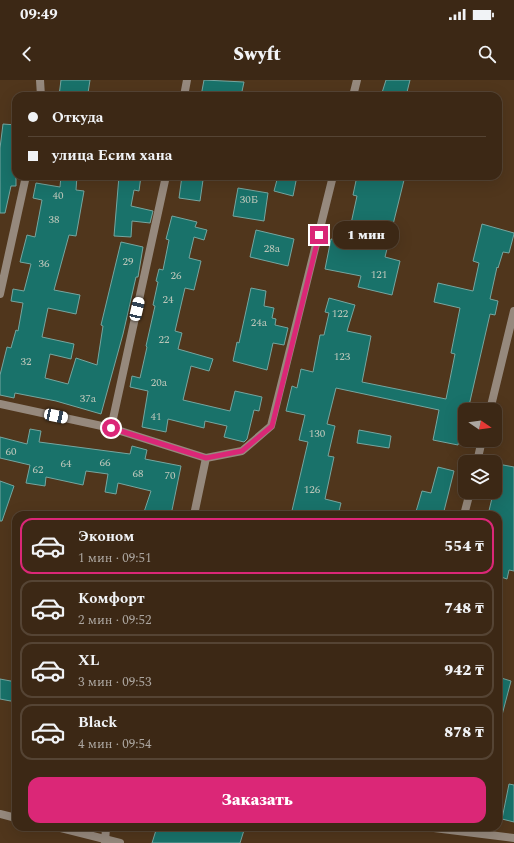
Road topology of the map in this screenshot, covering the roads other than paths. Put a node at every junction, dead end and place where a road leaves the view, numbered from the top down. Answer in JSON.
{"nodes":[{"id":1,"x":40,"y":80,"type":"edge"},
{"id":2,"x":187,"y":80,"type":"edge"},
{"id":3,"x":357,"y":80,"type":"edge"},
{"id":4,"x":41,"y":92,"type":"edge"},
{"id":5,"x":185,"y":92,"type":"edge"},
{"id":6,"x":354,"y":92,"type":"edge"},
{"id":7,"x":25,"y":180,"type":"edge"},
{"id":8,"x":165,"y":180,"type":"edge"},
{"id":9,"x":332,"y":180,"type":"edge"},
{"id":10,"x":0,"y":294,"type":"edge"},
{"id":11,"x":514,"y":311,"type":"edge"},
{"id":12,"x":492,"y":403,"type":"edge"},
{"id":13,"x":0,"y":404,"type":"edge"},
{"id":14,"x":111,"y":428,"type":"junction"},
{"id":15,"x":206,"y":458,"type":"junction"},
{"id":16,"x":468,"y":499,"type":"edge"},
{"id":17,"x":195,"y":511,"type":"edge"},
{"id":18,"x":465,"y":511,"type":"edge"},
{"id":19,"x":0,"y":814,"type":"edge"},
{"id":20,"x":12,"y":817,"type":"edge"},
{"id":21,"x":71,"y":831,"type":"edge"},
{"id":22,"x":106,"y":831,"type":"edge"},
{"id":23,"x":458,"y":831,"type":"edge"},
{"id":24,"x":514,"y":838,"type":"edge"},
{"id":25,"x":105,"y":841,"type":"edge"},
{"id":26,"x":120,"y":843,"type":"edge"}],
"edges":[{"from":1,"to":4,"type":"street"},
{"from":2,"to":5,"type":"street"},
{"from":3,"to":6,"type":"street"},
{"from":7,"to":10,"type":"street"},
{"from":8,"to":14,"type":"street"},
{"from":9,"to":15,"type":"street"},
{"from":11,"to":12,"type":"street"},
{"from":13,"to":14,"type":"street"},
{"from":14,"to":15,"type":"street"},
{"from":15,"to":17,"type":"street"},
{"from":16,"to":18,"type":"street"},
{"from":19,"to":20,"type":"street"},
{"from":21,"to":25,"type":"street"},
{"from":22,"to":25,"type":"street"},
{"from":23,"to":24,"type":"street"},
{"from":25,"to":26,"type":"street"}]}
